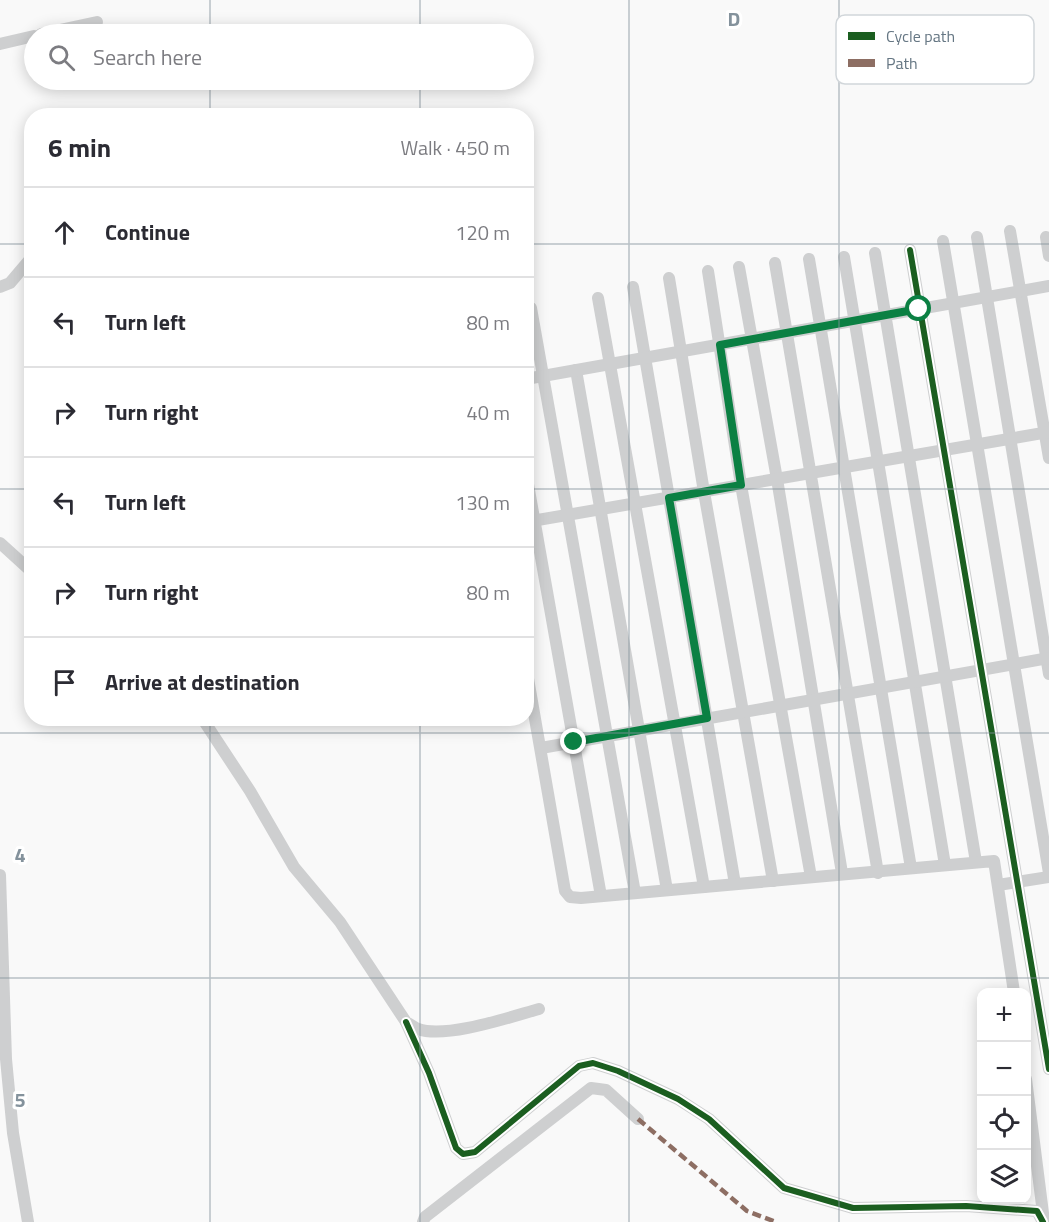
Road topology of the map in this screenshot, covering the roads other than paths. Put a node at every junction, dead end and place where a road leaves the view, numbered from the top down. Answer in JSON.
{"nodes":[{"id":1,"x":97,"y":22,"type":"dead end"},
{"id":2,"x":88,"y":24,"type":"edge"},
{"id":3,"x":24,"y":38,"type":"edge"},
{"id":4,"x":0,"y":44,"type":"edge"},
{"id":5,"x":1010,"y":231,"type":"dead end"},
{"id":6,"x":977,"y":237,"type":"dead end"},
{"id":7,"x":1046,"y":237,"type":"dead end"},
{"id":8,"x":943,"y":241,"type":"dead end"},
{"id":9,"x":910,"y":250,"type":"dead end"},
{"id":10,"x":875,"y":253,"type":"dead end"},
{"id":11,"x":1049,"y":256,"type":"edge"},
{"id":12,"x":844,"y":257,"type":"dead end"},
{"id":13,"x":809,"y":260,"type":"dead end"},
{"id":14,"x":775,"y":263,"type":"dead end"},
{"id":15,"x":24,"y":266,"type":"edge"},
{"id":16,"x":739,"y":267,"type":"dead end"},
{"id":17,"x":708,"y":271,"type":"dead end"},
{"id":18,"x":669,"y":278,"type":"dead end"},
{"id":19,"x":1049,"y":286,"type":"edge"},
{"id":20,"x":0,"y":287,"type":"edge"},
{"id":21,"x":633,"y":287,"type":"dead end"},
{"id":22,"x":1021,"y":291,"type":"junction"},
{"id":23,"x":987,"y":297,"type":"junction"},
{"id":24,"x":598,"y":298,"type":"dead end"},
{"id":25,"x":953,"y":303,"type":"junction"},
{"id":26,"x":919,"y":309,"type":"junction"},
{"id":27,"x":885,"y":315,"type":"junction"},
{"id":28,"x":855,"y":321,"type":"junction"},
{"id":29,"x":534,"y":325,"type":"edge"},
{"id":30,"x":821,"y":327,"type":"junction"},
{"id":31,"x":787,"y":333,"type":"junction"},
{"id":32,"x":752,"y":339,"type":"junction"},
{"id":33,"x":720,"y":345,"type":"junction"},
{"id":34,"x":681,"y":351,"type":"junction"},
{"id":35,"x":645,"y":358,"type":"junction"},
{"id":36,"x":610,"y":364,"type":"junction"},
{"id":37,"x":576,"y":370,"type":"junction"},
{"id":38,"x":543,"y":376,"type":"junction"},
{"id":39,"x":534,"y":378,"type":"edge"},
{"id":40,"x":1047,"y":433,"type":"edge"},
{"id":41,"x":1010,"y":439,"type":"junction"},
{"id":42,"x":977,"y":445,"type":"junction"},
{"id":43,"x":943,"y":450,"type":"junction"},
{"id":44,"x":909,"y":456,"type":"junction"},
{"id":45,"x":1049,"y":458,"type":"edge"},
{"id":46,"x":879,"y":462,"type":"junction"},
{"id":47,"x":844,"y":467,"type":"junction"},
{"id":48,"x":810,"y":473,"type":"junction"},
{"id":49,"x":777,"y":479,"type":"junction"},
{"id":50,"x":741,"y":485,"type":"junction"},
{"id":51,"x":704,"y":492,"type":"junction"},
{"id":52,"x":669,"y":498,"type":"junction"},
{"id":53,"x":635,"y":503,"type":"junction"},
{"id":54,"x":600,"y":509,"type":"junction"},
{"id":55,"x":568,"y":515,"type":"junction"},
{"id":56,"x":534,"y":521,"type":"edge"},
{"id":57,"x":534,"y":536,"type":"edge"},
{"id":58,"x":0,"y":543,"type":"edge"},
{"id":59,"x":24,"y":565,"type":"edge"},
{"id":60,"x":1048,"y":659,"type":"edge"},
{"id":61,"x":1014,"y":664,"type":"junction"},
{"id":62,"x":981,"y":670,"type":"junction"},
{"id":63,"x":1049,"y":674,"type":"edge"},
{"id":64,"x":945,"y":676,"type":"junction"},
{"id":65,"x":916,"y":682,"type":"junction"},
{"id":66,"x":881,"y":688,"type":"junction"},
{"id":67,"x":849,"y":693,"type":"junction"},
{"id":68,"x":814,"y":700,"type":"junction"},
{"id":69,"x":782,"y":705,"type":"junction"},
{"id":70,"x":743,"y":712,"type":"junction"},
{"id":71,"x":534,"y":713,"type":"edge"},
{"id":72,"x":707,"y":718,"type":"junction"},
{"id":73,"x":675,"y":724,"type":"junction"},
{"id":74,"x":207,"y":726,"type":"edge"},
{"id":75,"x":639,"y":730,"type":"junction"},
{"id":76,"x":607,"y":736,"type":"junction"},
{"id":77,"x":574,"y":742,"type":"junction"},
{"id":78,"x":540,"y":747,"type":"junction"},
{"id":79,"x":976,"y":862,"type":"junction"},
{"id":80,"x":945,"y":865,"type":"junction"},
{"id":81,"x":911,"y":868,"type":"junction"},
{"id":82,"x":878,"y":872,"type":"junction"},
{"id":83,"x":842,"y":873,"type":"junction"},
{"id":84,"x":0,"y":875,"type":"edge"},
{"id":85,"x":1049,"y":875,"type":"edge"},
{"id":86,"x":811,"y":877,"type":"junction"},
{"id":87,"x":774,"y":881,"type":"junction"},
{"id":88,"x":1017,"y":882,"type":"junction"},
{"id":89,"x":735,"y":884,"type":"junction"},
{"id":90,"x":998,"y":885,"type":"junction"},
{"id":91,"x":704,"y":887,"type":"junction"},
{"id":92,"x":667,"y":890,"type":"junction"},
{"id":93,"x":635,"y":893,"type":"junction"},
{"id":94,"x":601,"y":896,"type":"junction"},
{"id":95,"x":1013,"y":988,"type":"edge"},
{"id":96,"x":539,"y":1009,"type":"dead end"},
{"id":97,"x":406,"y":1022,"type":"junction"},
{"id":98,"x":1049,"y":1069,"type":"edge"},
{"id":99,"x":1028,"y":1096,"type":"edge"},
{"id":100,"x":638,"y":1119,"type":"dead end"},
{"id":101,"x":28,"y":1222,"type":"edge"},
{"id":102,"x":423,"y":1222,"type":"edge"},
{"id":103,"x":1044,"y":1222,"type":"edge"}],
"edges":[{"from":1,"to":2,"type":"street"},
{"from":3,"to":4,"type":"street"},
{"from":5,"to":22,"type":"street"},
{"from":6,"to":23,"type":"street"},
{"from":7,"to":11,"type":"street"},
{"from":8,"to":25,"type":"street"},
{"from":9,"to":26,"type":"street"},
{"from":10,"to":27,"type":"street"},
{"from":12,"to":28,"type":"street"},
{"from":13,"to":30,"type":"street"},
{"from":14,"to":31,"type":"street"},
{"from":15,"to":20,"type":"street"},
{"from":16,"to":32,"type":"street"},
{"from":17,"to":33,"type":"street"},
{"from":18,"to":34,"type":"street"},
{"from":19,"to":22,"type":"street"},
{"from":21,"to":35,"type":"street"},
{"from":22,"to":23,"type":"street"},
{"from":22,"to":40,"type":"street"},
{"from":23,"to":25,"type":"street"},
{"from":23,"to":41,"type":"street"},
{"from":24,"to":36,"type":"street"},
{"from":25,"to":26,"type":"street"},
{"from":25,"to":42,"type":"street"},
{"from":26,"to":27,"type":"street"},
{"from":26,"to":43,"type":"street"},
{"from":27,"to":28,"type":"street"},
{"from":27,"to":44,"type":"street"},
{"from":28,"to":30,"type":"street"},
{"from":28,"to":46,"type":"street"},
{"from":29,"to":38,"type":"street"},
{"from":30,"to":31,"type":"street"},
{"from":30,"to":47,"type":"street"},
{"from":31,"to":32,"type":"street"},
{"from":31,"to":48,"type":"street"},
{"from":32,"to":33,"type":"street"},
{"from":32,"to":49,"type":"street"},
{"from":33,"to":34,"type":"street"},
{"from":33,"to":50,"type":"street"},
{"from":34,"to":35,"type":"street"},
{"from":34,"to":51,"type":"street"},
{"from":35,"to":36,"type":"street"},
{"from":35,"to":52,"type":"street"},
{"from":36,"to":37,"type":"street"},
{"from":36,"to":53,"type":"street"},
{"from":37,"to":38,"type":"street"},
{"from":37,"to":54,"type":"street"},
{"from":38,"to":39,"type":"street"},
{"from":38,"to":55,"type":"street"},
{"from":40,"to":41,"type":"street"},
{"from":40,"to":45,"type":"street"},
{"from":41,"to":42,"type":"street"},
{"from":41,"to":60,"type":"street"},
{"from":42,"to":43,"type":"street"},
{"from":42,"to":61,"type":"street"},
{"from":43,"to":44,"type":"street"},
{"from":43,"to":62,"type":"street"},
{"from":44,"to":46,"type":"street"},
{"from":44,"to":64,"type":"street"},
{"from":46,"to":47,"type":"street"},
{"from":46,"to":65,"type":"street"},
{"from":47,"to":48,"type":"street"},
{"from":47,"to":66,"type":"street"},
{"from":48,"to":49,"type":"street"},
{"from":48,"to":67,"type":"street"},
{"from":49,"to":50,"type":"street"},
{"from":49,"to":68,"type":"street"},
{"from":50,"to":51,"type":"street"},
{"from":50,"to":69,"type":"street"},
{"from":51,"to":52,"type":"street"},
{"from":51,"to":70,"type":"street"},
{"from":52,"to":53,"type":"street"},
{"from":52,"to":72,"type":"street"},
{"from":53,"to":54,"type":"street"},
{"from":53,"to":73,"type":"street"},
{"from":54,"to":55,"type":"street"},
{"from":54,"to":75,"type":"street"},
{"from":55,"to":56,"type":"street"},
{"from":55,"to":76,"type":"street"},
{"from":57,"to":77,"type":"street"},
{"from":58,"to":59,"type":"street"},
{"from":60,"to":61,"type":"street"},
{"from":60,"to":63,"type":"street"},
{"from":61,"to":62,"type":"street"},
{"from":61,"to":85,"type":"street"},
{"from":62,"to":64,"type":"street"},
{"from":62,"to":88,"type":"street"},
{"from":64,"to":65,"type":"street"},
{"from":64,"to":79,"type":"street"},
{"from":65,"to":66,"type":"street"},
{"from":65,"to":80,"type":"street"},
{"from":66,"to":67,"type":"street"},
{"from":66,"to":81,"type":"street"},
{"from":67,"to":68,"type":"street"},
{"from":67,"to":82,"type":"street"},
{"from":68,"to":69,"type":"street"},
{"from":68,"to":83,"type":"street"},
{"from":69,"to":70,"type":"street"},
{"from":69,"to":86,"type":"street"},
{"from":70,"to":72,"type":"street"},
{"from":70,"to":87,"type":"street"},
{"from":71,"to":78,"type":"street"},
{"from":72,"to":73,"type":"street"},
{"from":72,"to":89,"type":"street"},
{"from":73,"to":75,"type":"street"},
{"from":73,"to":91,"type":"street"},
{"from":74,"to":97,"type":"street"},
{"from":75,"to":76,"type":"street"},
{"from":75,"to":92,"type":"street"},
{"from":76,"to":77,"type":"street"},
{"from":76,"to":93,"type":"street"},
{"from":77,"to":78,"type":"street"},
{"from":77,"to":94,"type":"street"},
{"from":78,"to":94,"type":"street"},
{"from":79,"to":80,"type":"street"},
{"from":79,"to":90,"type":"street"},
{"from":80,"to":81,"type":"street"},
{"from":81,"to":82,"type":"street"},
{"from":82,"to":83,"type":"street"},
{"from":83,"to":86,"type":"street"},
{"from":84,"to":101,"type":"street"},
{"from":85,"to":88,"type":"street"},
{"from":86,"to":87,"type":"street"},
{"from":87,"to":89,"type":"street"},
{"from":88,"to":90,"type":"street"},
{"from":88,"to":98,"type":"street"},
{"from":89,"to":91,"type":"street"},
{"from":90,"to":95,"type":"street"},
{"from":91,"to":92,"type":"street"},
{"from":92,"to":93,"type":"street"},
{"from":93,"to":94,"type":"street"},
{"from":96,"to":97,"type":"street"},
{"from":97,"to":103,"type":"street"},
{"from":99,"to":103,"type":"street"},
{"from":100,"to":102,"type":"street"}]}
